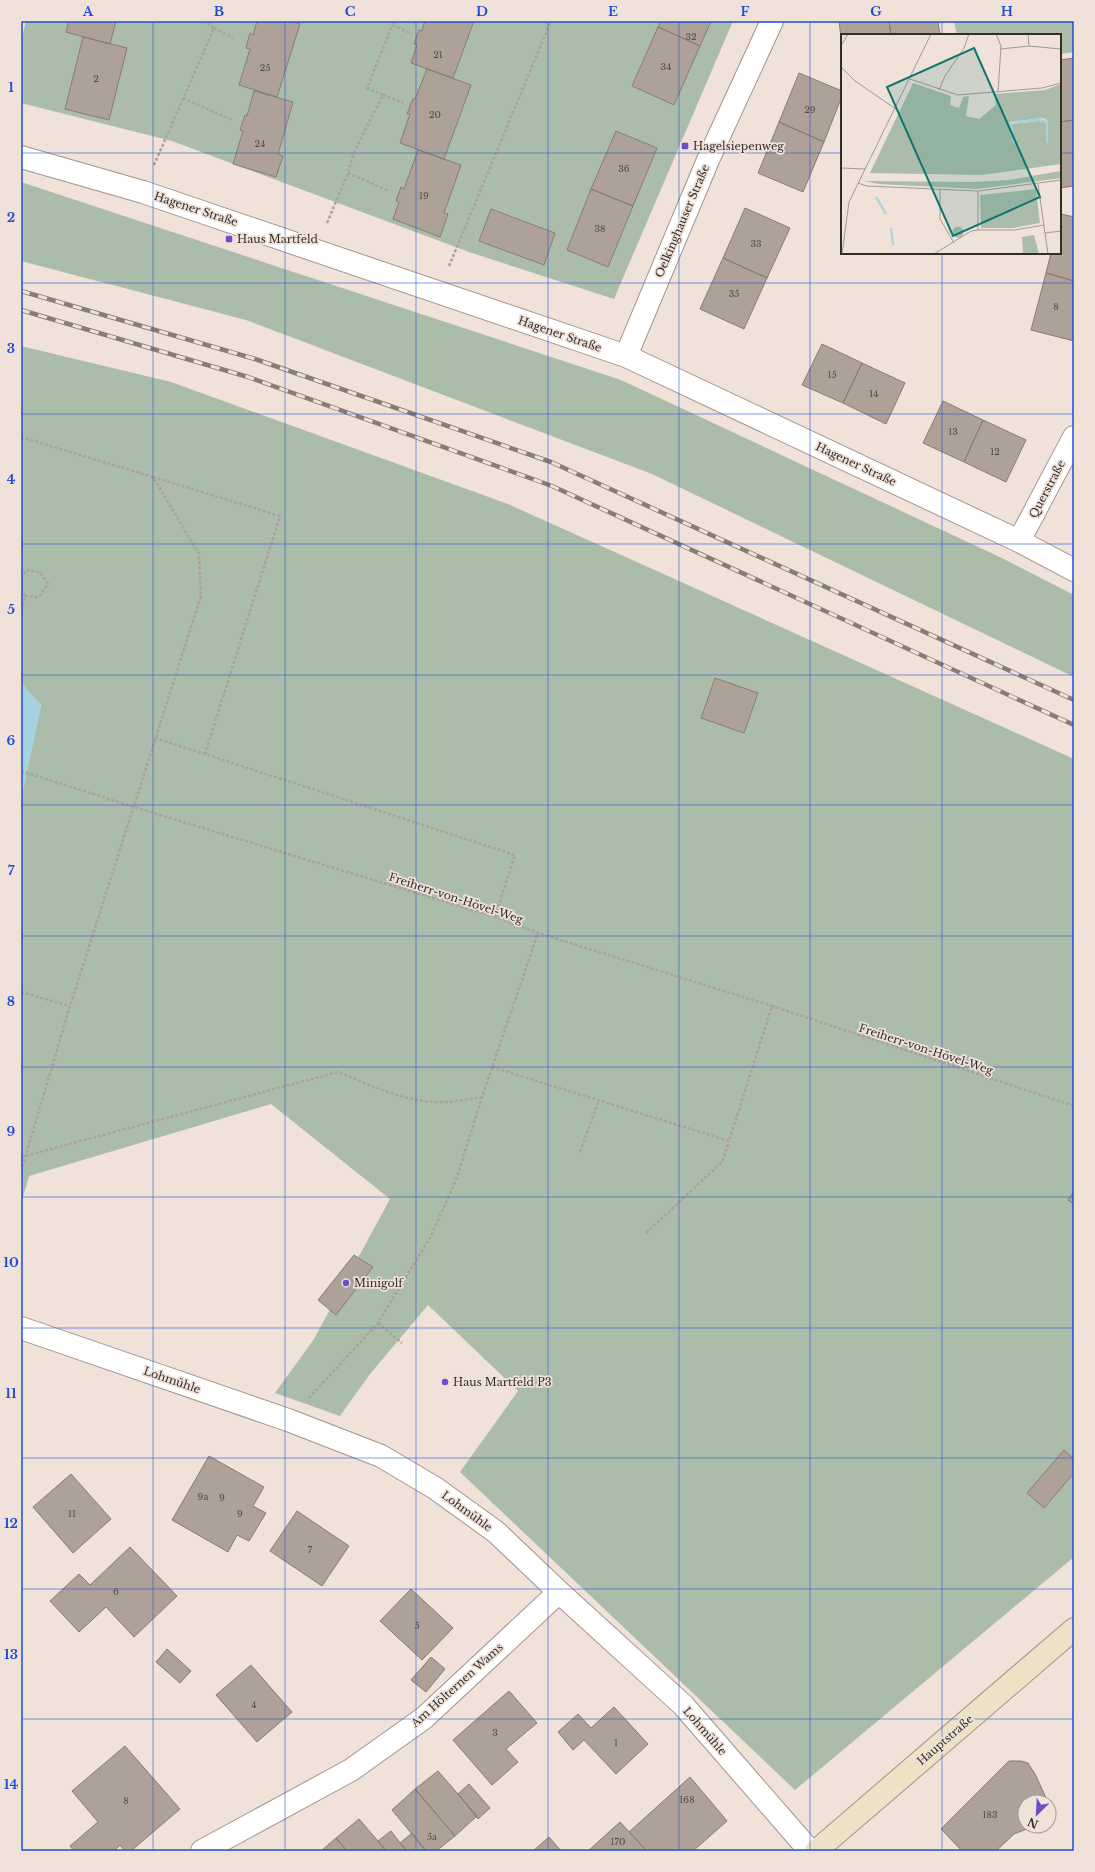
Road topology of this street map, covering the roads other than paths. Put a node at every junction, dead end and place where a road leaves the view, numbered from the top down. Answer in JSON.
{"nodes":[{"id":1,"x":772,"y":21,"type":"edge"},
{"id":2,"x":21,"y":158,"type":"edge"},
{"id":3,"x":626,"y":356,"type":"junction"},
{"id":4,"x":1074,"y":437,"type":"edge"},
{"id":5,"x":1020,"y":541,"type":"junction"},
{"id":6,"x":1074,"y":570,"type":"edge"},
{"id":7,"x":21,"y":1328,"type":"edge"},
{"id":8,"x":558,"y":1592,"type":"junction"},
{"id":9,"x":1074,"y":1629,"type":"edge"},
{"id":10,"x":202,"y":1851,"type":"edge"},
{"id":11,"x":810,"y":1851,"type":"edge"},
{"id":12,"x":816,"y":1851,"type":"edge"}],
"edges":[{"from":1,"to":3,"type":"street","name":"Oelkinghauser Straße"},
{"from":2,"to":3,"type":"street","name":"Hagener Straße"},
{"from":3,"to":5,"type":"street","name":"Hagener Straße"},
{"from":4,"to":5,"type":"street","name":"Querstraße"},
{"from":5,"to":6,"type":"street","name":"Hagener Straße"},
{"from":7,"to":8,"type":"street","name":"Lohmühle"},
{"from":8,"to":10,"type":"street","name":"Am Hölternen Wams"},
{"from":8,"to":11,"type":"street","name":"Lohmühle"},
{"from":9,"to":12,"type":"main road","name":"Hauptstraße"}]}
